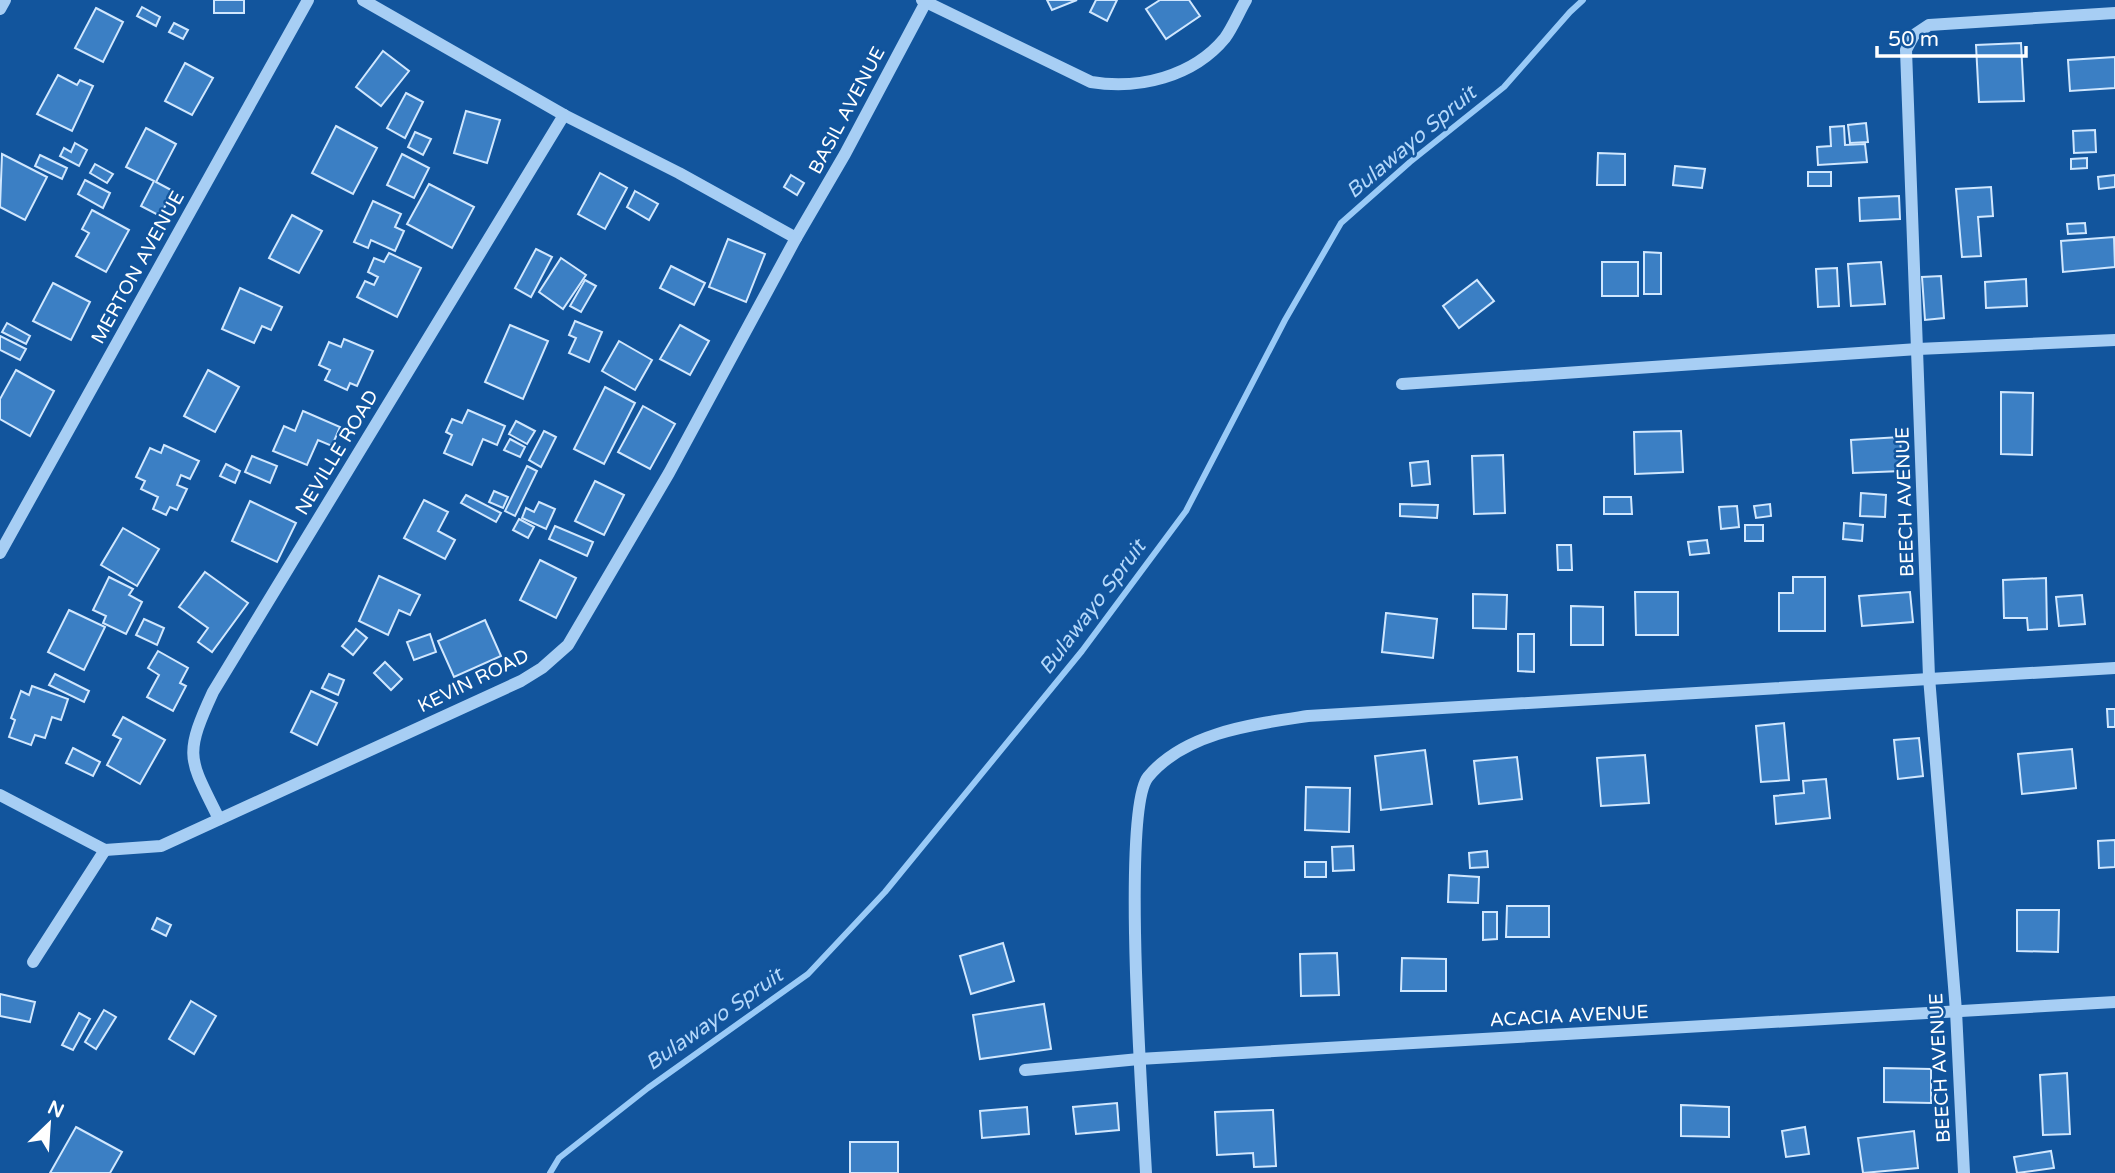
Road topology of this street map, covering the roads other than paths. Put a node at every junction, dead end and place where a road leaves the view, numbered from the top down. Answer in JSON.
{"nodes":[{"id":1,"x":5,"y":0,"type":"edge"},
{"id":2,"x":308,"y":0,"type":"edge"},
{"id":3,"x":363,"y":0,"type":"edge"},
{"id":4,"x":1246,"y":0,"type":"edge"},
{"id":5,"x":925,"y":1,"type":"edge"},
{"id":6,"x":0,"y":9,"type":"edge"},
{"id":7,"x":2115,"y":13,"type":"edge"},
{"id":8,"x":564,"y":115,"type":"junction"},
{"id":9,"x":796,"y":238,"type":"junction"},
{"id":10,"x":2115,"y":340,"type":"edge"},
{"id":11,"x":1918,"y":349,"type":"junction"},
{"id":12,"x":1402,"y":384,"type":"dead end"},
{"id":13,"x":0,"y":553,"type":"edge"},
{"id":14,"x":2115,"y":668,"type":"edge"},
{"id":15,"x":1928,"y":677,"type":"junction"},
{"id":16,"x":0,"y":795,"type":"edge"},
{"id":17,"x":219,"y":819,"type":"junction"},
{"id":18,"x":105,"y":850,"type":"junction"},
{"id":19,"x":33,"y":962,"type":"dead end"},
{"id":20,"x":2115,"y":1002,"type":"edge"},
{"id":21,"x":1956,"y":1011,"type":"junction"},
{"id":22,"x":1139,"y":1059,"type":"junction"},
{"id":23,"x":1025,"y":1070,"type":"dead end"},
{"id":24,"x":1146,"y":1173,"type":"edge"},
{"id":25,"x":1964,"y":1173,"type":"edge"}],
"edges":[{"from":1,"to":6,"type":"street"},
{"from":2,"to":13,"type":"street","name":"MERTON AVENUE"},
{"from":3,"to":8,"type":"street"},
{"from":4,"to":5,"type":"street"},
{"from":5,"to":9,"type":"street","name":"BASIL AVENUE"},
{"from":7,"to":11,"type":"street","name":"BEECH AVENUE"},
{"from":8,"to":9,"type":"street"},
{"from":8,"to":17,"type":"street","name":"NEVILLE ROAD"},
{"from":9,"to":17,"type":"street","name":"KEVIN ROAD"},
{"from":10,"to":11,"type":"street"},
{"from":11,"to":12,"type":"street"},
{"from":11,"to":15,"type":"street","name":"BEECH AVENUE"},
{"from":14,"to":15,"type":"street"},
{"from":15,"to":21,"type":"street","name":"BEECH AVENUE"},
{"from":15,"to":22,"type":"street"},
{"from":16,"to":18,"type":"street"},
{"from":17,"to":18,"type":"street","name":"KEVIN ROAD"},
{"from":18,"to":19,"type":"street"},
{"from":20,"to":21,"type":"street","name":"ACACIA AVENUE"},
{"from":21,"to":22,"type":"street","name":"ACACIA AVENUE"},
{"from":21,"to":25,"type":"street","name":"BEECH AVENUE"},
{"from":22,"to":23,"type":"street","name":"ACACIA AVENUE"},
{"from":22,"to":24,"type":"street"}]}
